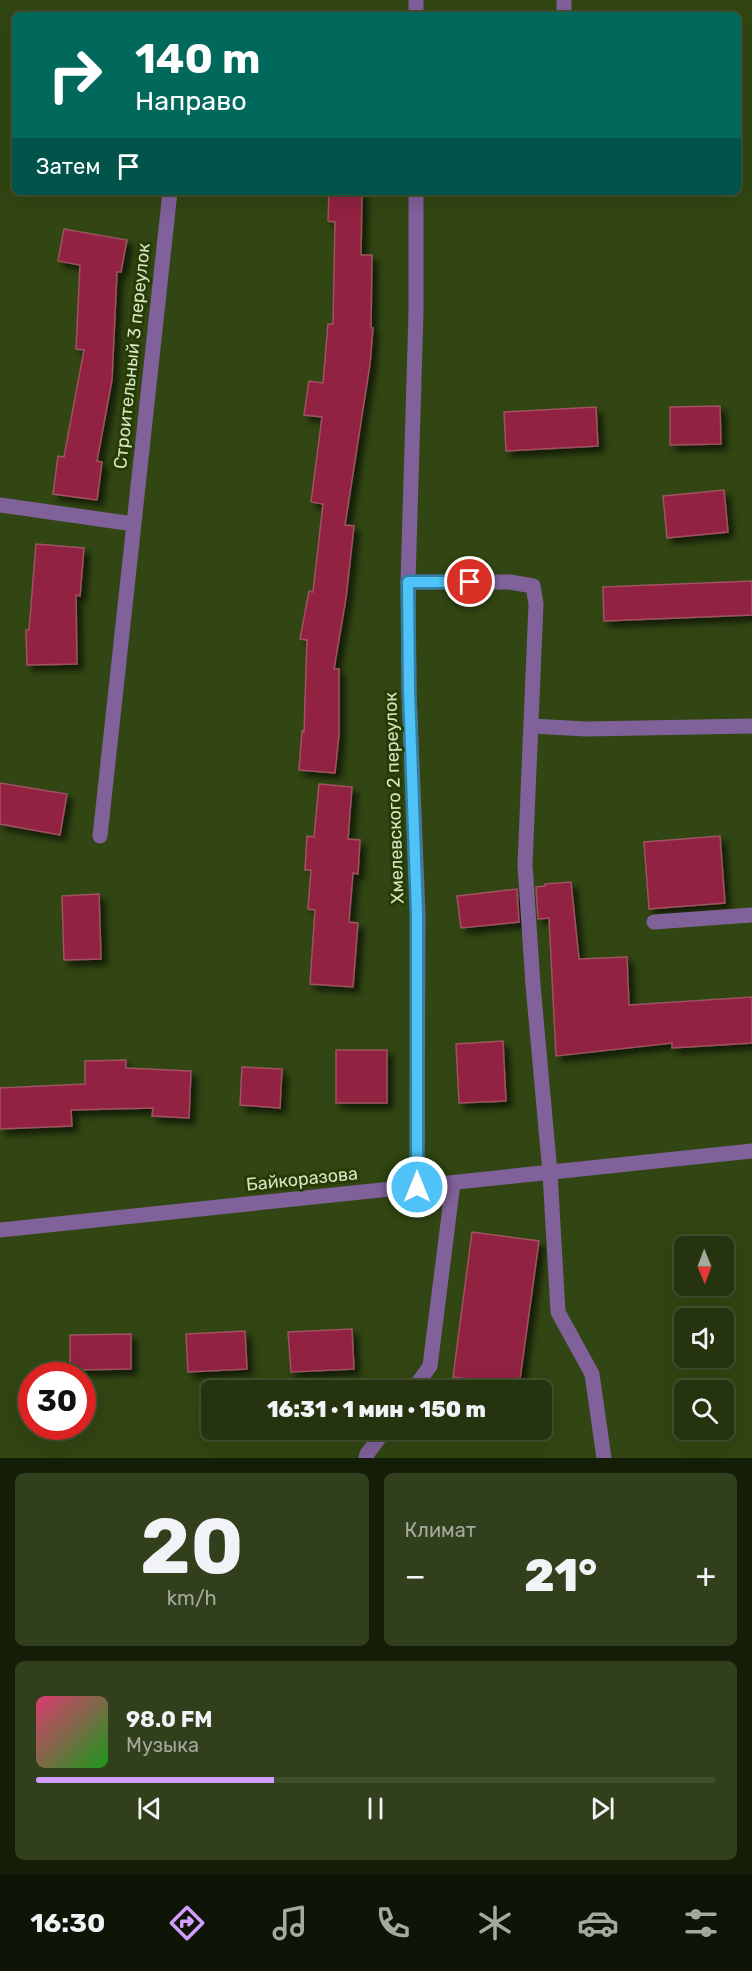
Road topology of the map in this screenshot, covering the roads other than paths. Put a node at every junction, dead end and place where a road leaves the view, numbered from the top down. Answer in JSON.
{"nodes":[{"id":1,"x":170,"y":195,"type":"edge"},
{"id":2,"x":416,"y":195,"type":"edge"},
{"id":3,"x":0,"y":505,"type":"edge"},
{"id":4,"x":134,"y":524,"type":"junction"},
{"id":5,"x":408,"y":582,"type":"junction"},
{"id":6,"x":531,"y":726,"type":"junction"},
{"id":7,"x":752,"y":726,"type":"edge"},
{"id":8,"x":100,"y":836,"type":"dead end"},
{"id":9,"x":752,"y":915,"type":"edge"},
{"id":10,"x":654,"y":922,"type":"dead end"},
{"id":11,"x":752,"y":1151,"type":"edge"},
{"id":12,"x":550,"y":1173,"type":"junction"},
{"id":13,"x":453,"y":1183,"type":"junction"},
{"id":14,"x":417,"y":1187,"type":"junction"},
{"id":15,"x":0,"y":1230,"type":"edge"},
{"id":16,"x":420,"y":1380,"type":"edge"},
{"id":17,"x":378,"y":1440,"type":"edge"},
{"id":18,"x":366,"y":1458,"type":"edge"},
{"id":19,"x":604,"y":1458,"type":"edge"}],
"edges":[{"from":1,"to":4,"type":"street","name":"Строительный 3 переулок"},
{"from":2,"to":5,"type":"street","name":"Хмелевского 2 переулок"},
{"from":3,"to":4,"type":"street"},
{"from":4,"to":8,"type":"street","name":"Строительный 3 переулок"},
{"from":5,"to":6,"type":"street"},
{"from":5,"to":14,"type":"street","name":"Хмелевского 2 переулок"},
{"from":6,"to":7,"type":"street"},
{"from":6,"to":12,"type":"street"},
{"from":9,"to":10,"type":"street"},
{"from":11,"to":12,"type":"street","name":"Байкоразова"},
{"from":12,"to":13,"type":"street","name":"Байкоразова"},
{"from":12,"to":19,"type":"street"},
{"from":13,"to":14,"type":"street","name":"Байкоразова"},
{"from":13,"to":16,"type":"street"},
{"from":14,"to":15,"type":"street","name":"Байкоразова"},
{"from":17,"to":18,"type":"street"}]}
